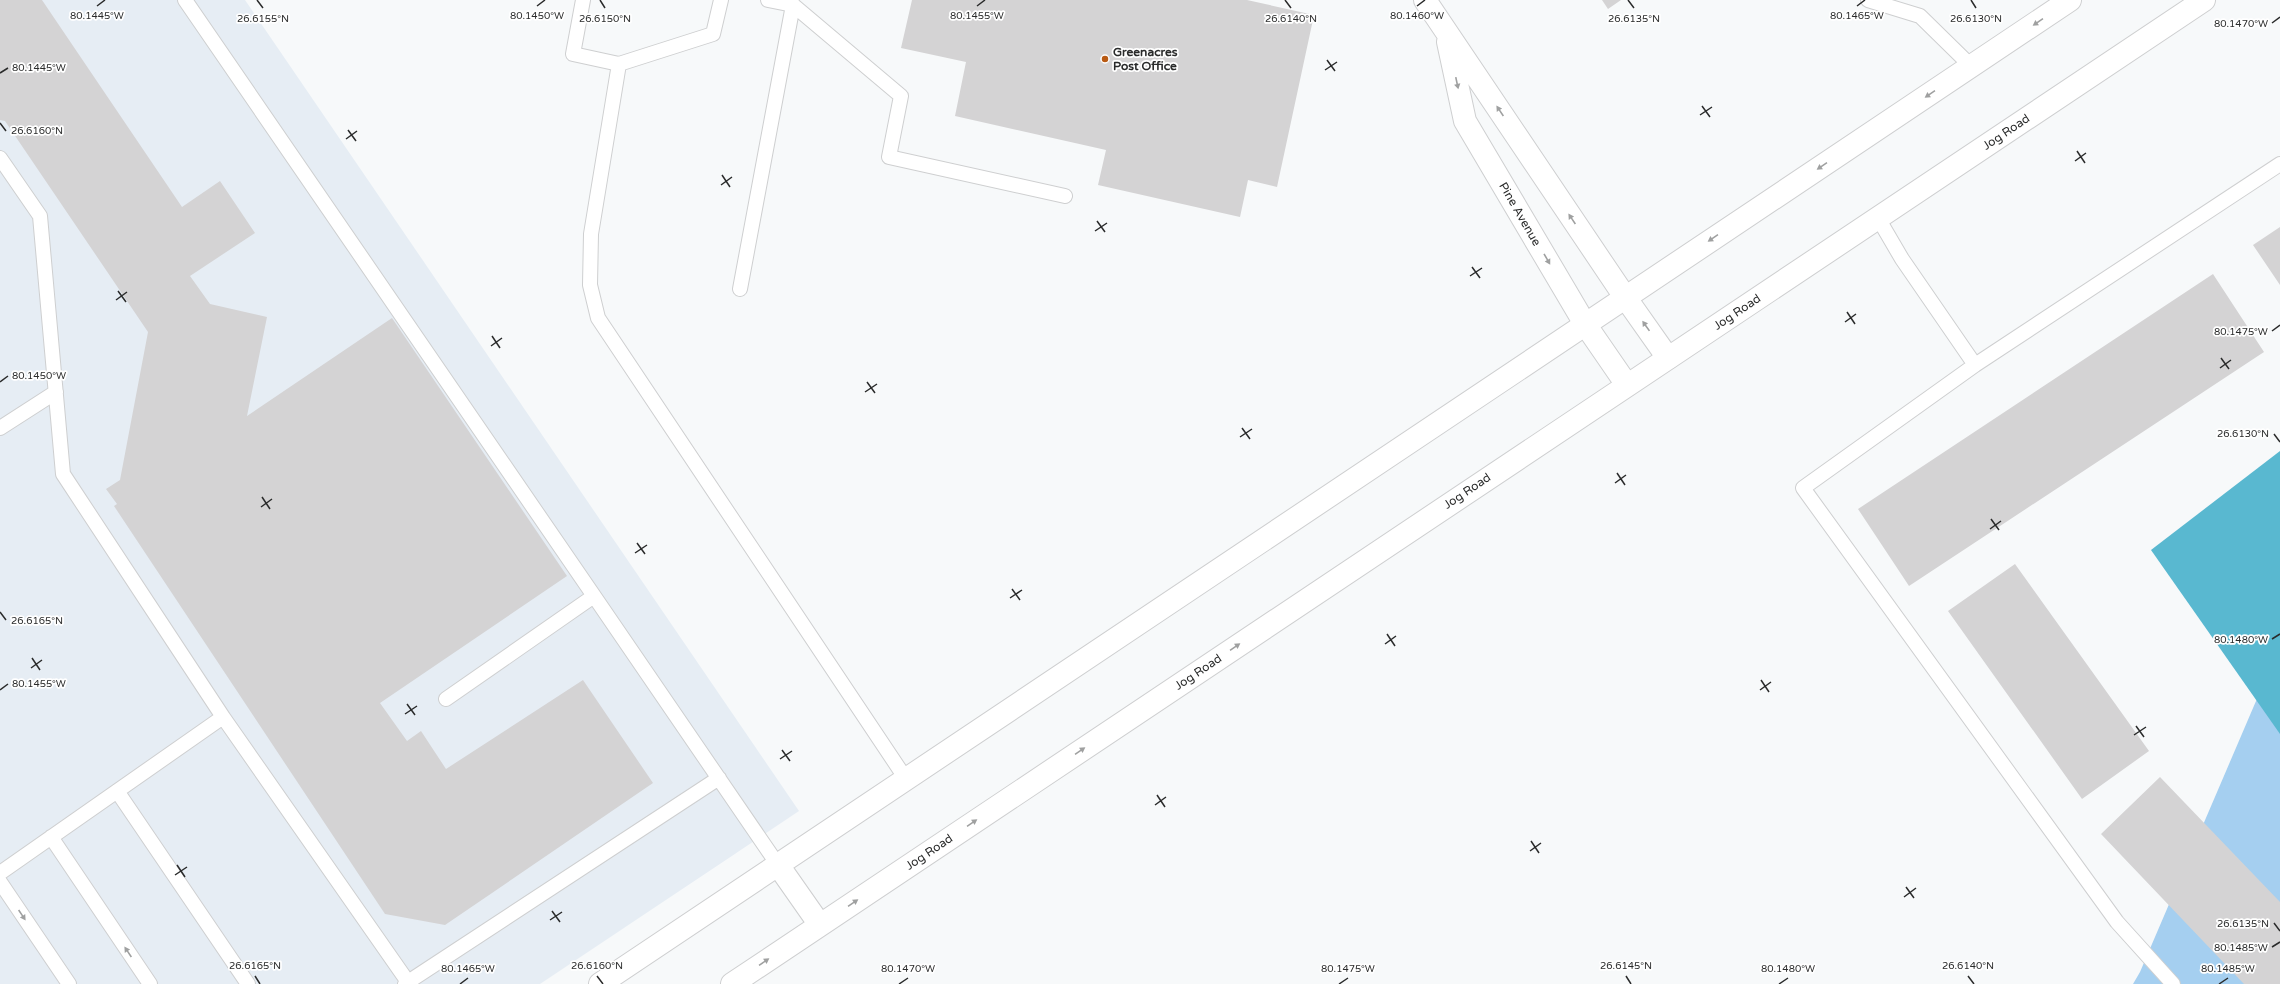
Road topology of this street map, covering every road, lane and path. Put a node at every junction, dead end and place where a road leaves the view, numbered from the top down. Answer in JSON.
{"nodes":[{"id":1,"x":184,"y":0,"type":"edge"},
{"id":2,"x":583,"y":0,"type":"edge"},
{"id":3,"x":721,"y":0,"type":"edge"},
{"id":4,"x":768,"y":0,"type":"edge"},
{"id":5,"x":1425,"y":0,"type":"edge"},
{"id":6,"x":1868,"y":0,"type":"edge"},
{"id":7,"x":2070,"y":0,"type":"edge"},
{"id":8,"x":2204,"y":0,"type":"edge"},
{"id":9,"x":793,"y":2,"type":"edge"},
{"id":10,"x":1445,"y":31,"type":"junction"},
{"id":11,"x":619,"y":64,"type":"junction"},
{"id":12,"x":1972,"y":66,"type":"junction"},
{"id":13,"x":0,"y":158,"type":"edge"},
{"id":14,"x":2280,"y":164,"type":"edge"},
{"id":15,"x":1065,"y":196,"type":"dead end"},
{"id":16,"x":1878,"y":218,"type":"junction"},
{"id":17,"x":740,"y":288,"type":"dead end"},
{"id":18,"x":1625,"y":297,"type":"junction"},
{"id":19,"x":1584,"y":324,"type":"junction"},
{"id":20,"x":1668,"y":358,"type":"junction"},
{"id":21,"x":1975,"y":365,"type":"junction"},
{"id":22,"x":1627,"y":385,"type":"junction"},
{"id":23,"x":56,"y":392,"type":"junction"},
{"id":24,"x":0,"y":428,"type":"edge"},
{"id":25,"x":594,"y":596,"type":"junction"},
{"id":26,"x":446,"y":699,"type":"dead end"},
{"id":27,"x":223,"y":717,"type":"junction"},
{"id":28,"x":719,"y":778,"type":"junction"},
{"id":29,"x":906,"y":779,"type":"junction"},
{"id":30,"x":117,"y":791,"type":"junction"},
{"id":31,"x":51,"y":837,"type":"junction"},
{"id":32,"x":778,"y":864,"type":"junction"},
{"id":33,"x":0,"y":873,"type":"edge"},
{"id":34,"x":0,"y":882,"type":"edge"},
{"id":35,"x":820,"y":925,"type":"junction"},
{"id":36,"x":407,"y":983,"type":"edge"},
{"id":37,"x":69,"y":984,"type":"edge"},
{"id":38,"x":150,"y":984,"type":"edge"},
{"id":39,"x":248,"y":984,"type":"edge"},
{"id":40,"x":600,"y":984,"type":"edge"},
{"id":41,"x":732,"y":984,"type":"edge"},
{"id":42,"x":2172,"y":984,"type":"edge"}],
"edges":[{"from":1,"to":25,"type":"lane"},
{"from":2,"to":11,"type":"lane"},
{"from":3,"to":11,"type":"lane"},
{"from":4,"to":9,"type":"lane"},
{"from":5,"to":10,"type":"main road","name":"Pine Avenue"},
{"from":6,"to":12,"type":"lane"},
{"from":7,"to":12,"type":"main road","one_way":true},
{"from":8,"to":16,"type":"main road","name":"Jog Road"},
{"from":9,"to":15,"type":"lane"},
{"from":9,"to":17,"type":"lane"},
{"from":18,"to":10,"type":"main road","name":"Pine Avenue","one_way":true},
{"from":10,"to":19,"type":"main road","name":"Pine Avenue","one_way":true},
{"from":11,"to":29,"type":"lane"},
{"from":12,"to":18,"type":"main road","one_way":true},
{"from":13,"to":23,"type":"lane"},
{"from":14,"to":21,"type":"lane"},
{"from":16,"to":20,"type":"main road","name":"Jog Road"},
{"from":16,"to":21,"type":"lane"},
{"from":18,"to":19,"type":"main road"},
{"from":20,"to":18,"type":"main road","name":"Pine Avenue","one_way":true},
{"from":19,"to":22,"type":"main road","name":"Pine Avenue"},
{"from":19,"to":29,"type":"main road"},
{"from":20,"to":22,"type":"main road","name":"Jog Road"},
{"from":21,"to":42,"type":"lane"},
{"from":35,"to":22,"type":"main road","name":"Jog Road","one_way":true},
{"from":23,"to":24,"type":"lane"},
{"from":23,"to":27,"type":"lane"},
{"from":25,"to":26,"type":"lane"},
{"from":25,"to":28,"type":"lane"},
{"from":27,"to":30,"type":"lane"},
{"from":27,"to":36,"type":"lane"},
{"from":28,"to":32,"type":"lane"},
{"from":28,"to":36,"type":"lane"},
{"from":29,"to":32,"type":"main road"},
{"from":30,"to":31,"type":"lane"},
{"from":30,"to":39,"type":"lane"},
{"from":31,"to":33,"type":"lane"},
{"from":38,"to":31,"type":"lane","one_way":true},
{"from":32,"to":35,"type":"main road"},
{"from":32,"to":40,"type":"main road"},
{"from":34,"to":37,"type":"lane","one_way":true},
{"from":41,"to":35,"type":"main road","name":"Jog Road","one_way":true}]}
